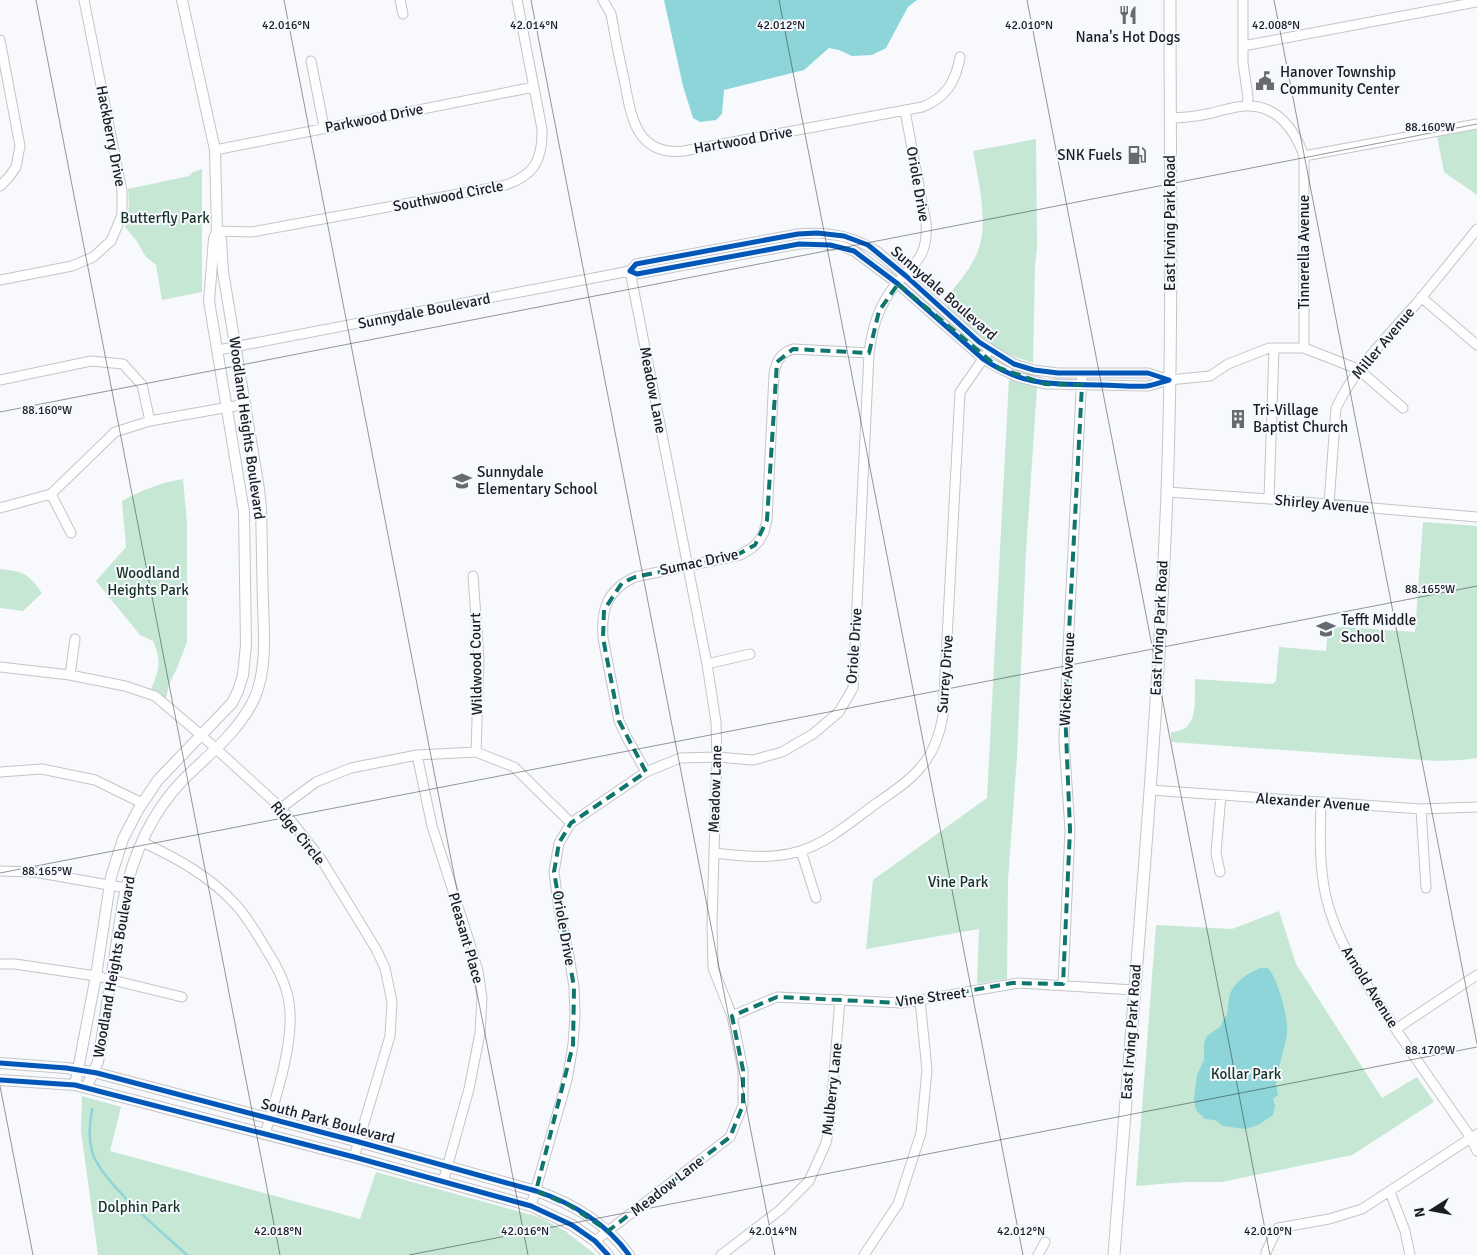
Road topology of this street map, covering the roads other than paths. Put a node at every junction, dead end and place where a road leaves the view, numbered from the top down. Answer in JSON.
{"nodes":[{"id":1,"x":84,"y":0,"type":"edge"},
{"id":2,"x":182,"y":0,"type":"edge"},
{"id":3,"x":400,"y":0,"type":"edge"},
{"id":4,"x":516,"y":0,"type":"edge"},
{"id":5,"x":603,"y":0,"type":"edge"},
{"id":6,"x":1170,"y":0,"type":"edge"},
{"id":7,"x":1243,"y":0,"type":"edge"},
{"id":8,"x":1466,"y":2,"type":"edge"},
{"id":9,"x":1477,"y":2,"type":"edge"},
{"id":10,"x":403,"y":14,"type":"dead end"},
{"id":11,"x":0,"y":40,"type":"edge"},
{"id":12,"x":1243,"y":46,"type":"junction"},
{"id":13,"x":960,"y":57,"type":"dead end"},
{"id":14,"x":311,"y":61,"type":"dead end"},
{"id":15,"x":534,"y":87,"type":"junction"},
{"id":16,"x":1247,"y":106,"type":"junction"},
{"id":17,"x":905,"y":111,"type":"junction"},
{"id":18,"x":1170,"y":118,"type":"junction"},
{"id":19,"x":1477,"y":124,"type":"edge"},
{"id":20,"x":324,"y":127,"type":"junction"},
{"id":21,"x":215,"y":150,"type":"junction"},
{"id":22,"x":1304,"y":156,"type":"junction"},
{"id":23,"x":0,"y":186,"type":"edge"},
{"id":24,"x":1477,"y":229,"type":"edge"},
{"id":25,"x":217,"y":232,"type":"junction"},
{"id":26,"x":630,"y":271,"type":"junction"},
{"id":27,"x":906,"y":276,"type":"junction"},
{"id":28,"x":0,"y":280,"type":"edge"},
{"id":29,"x":898,"y":284,"type":"junction"},
{"id":30,"x":1421,"y":297,"type":"junction"},
{"id":31,"x":1477,"y":345,"type":"edge"},
{"id":32,"x":236,"y":347,"type":"junction"},
{"id":33,"x":1274,"y":348,"type":"junction"},
{"id":34,"x":1304,"y":348,"type":"junction"},
{"id":35,"x":990,"y":349,"type":"junction"},
{"id":36,"x":218,"y":350,"type":"junction"},
{"id":37,"x":869,"y":353,"type":"junction"},
{"id":38,"x":983,"y":359,"type":"junction"},
{"id":39,"x":1358,"y":370,"type":"junction"},
{"id":40,"x":1082,"y":373,"type":"junction"},
{"id":41,"x":0,"y":380,"type":"edge"},
{"id":42,"x":1169,"y":380,"type":"junction"},
{"id":43,"x":1082,"y":385,"type":"junction"},
{"id":44,"x":246,"y":404,"type":"junction"},
{"id":45,"x":227,"y":407,"type":"junction"},
{"id":46,"x":1403,"y":408,"type":"dead end"},
{"id":47,"x":150,"y":421,"type":"junction"},
{"id":48,"x":1167,"y":492,"type":"junction"},
{"id":49,"x":51,"y":494,"type":"junction"},
{"id":50,"x":1269,"y":499,"type":"junction"},
{"id":51,"x":1329,"y":504,"type":"junction"},
{"id":52,"x":0,"y":508,"type":"edge"},
{"id":53,"x":1477,"y":517,"type":"edge"},
{"id":54,"x":72,"y":533,"type":"dead end"},
{"id":55,"x":687,"y":566,"type":"junction"},
{"id":56,"x":472,"y":576,"type":"dead end"},
{"id":57,"x":75,"y":639,"type":"dead end"},
{"id":58,"x":750,"y":654,"type":"dead end"},
{"id":59,"x":707,"y":664,"type":"junction"},
{"id":60,"x":0,"y":667,"type":"edge"},
{"id":61,"x":70,"y":675,"type":"junction"},
{"id":62,"x":201,"y":735,"type":"junction"},
{"id":63,"x":215,"y":748,"type":"junction"},
{"id":64,"x":476,"y":752,"type":"junction"},
{"id":65,"x":417,"y":755,"type":"junction"},
{"id":66,"x":717,"y":757,"type":"junction"},
{"id":67,"x":0,"y":772,"type":"edge"},
{"id":68,"x":646,"y":772,"type":"junction"},
{"id":69,"x":1150,"y":790,"type":"junction"},
{"id":70,"x":1221,"y":795,"type":"junction"},
{"id":71,"x":142,"y":803,"type":"junction"},
{"id":72,"x":1321,"y":803,"type":"junction"},
{"id":73,"x":1477,"y":807,"type":"edge"},
{"id":74,"x":281,"y":808,"type":"junction"},
{"id":75,"x":1421,"y":809,"type":"junction"},
{"id":76,"x":571,"y":823,"type":"junction"},
{"id":77,"x":142,"y":842,"type":"junction"},
{"id":78,"x":801,"y":851,"type":"junction"},
{"id":79,"x":714,"y":853,"type":"junction"},
{"id":80,"x":0,"y":870,"type":"edge"},
{"id":81,"x":1220,"y":872,"type":"dead end"},
{"id":82,"x":110,"y":885,"type":"junction"},
{"id":83,"x":126,"y":888,"type":"junction"},
{"id":84,"x":1426,"y":888,"type":"dead end"},
{"id":85,"x":816,"y":898,"type":"dead end"},
{"id":86,"x":0,"y":964,"type":"edge"},
{"id":87,"x":1477,"y":974,"type":"edge"},
{"id":88,"x":96,"y":976,"type":"junction"},
{"id":89,"x":111,"y":980,"type":"junction"},
{"id":90,"x":1063,"y":984,"type":"junction"},
{"id":91,"x":1134,"y":990,"type":"junction"},
{"id":92,"x":182,"y":997,"type":"dead end"},
{"id":93,"x":840,"y":999,"type":"junction"},
{"id":94,"x":920,"y":1000,"type":"junction"},
{"id":95,"x":732,"y":1016,"type":"junction"},
{"id":96,"x":1396,"y":1029,"type":"junction"},
{"id":97,"x":0,"y":1063,"type":"edge"},
{"id":98,"x":79,"y":1069,"type":"junction"},
{"id":99,"x":95,"y":1072,"type":"junction"},
{"id":100,"x":0,"y":1080,"type":"edge"},
{"id":101,"x":75,"y":1085,"type":"junction"},
{"id":102,"x":86,"y":1088,"type":"junction"},
{"id":103,"x":270,"y":1118,"type":"junction"},
{"id":104,"x":265,"y":1134,"type":"junction"},
{"id":105,"x":1474,"y":1136,"type":"edge"},
{"id":106,"x":359,"y":1142,"type":"junction"},
{"id":107,"x":1477,"y":1151,"type":"edge"},
{"id":108,"x":354,"y":1157,"type":"junction"},
{"id":109,"x":447,"y":1166,"type":"junction"},
{"id":110,"x":442,"y":1182,"type":"junction"},
{"id":111,"x":536,"y":1191,"type":"junction"},
{"id":112,"x":1390,"y":1192,"type":"junction"},
{"id":113,"x":531,"y":1206,"type":"junction"},
{"id":114,"x":608,"y":1231,"type":"junction"},
{"id":115,"x":596,"y":1241,"type":"junction"},
{"id":116,"x":1045,"y":1242,"type":"dead end"},
{"id":117,"x":608,"y":1255,"type":"edge"},
{"id":118,"x":629,"y":1255,"type":"edge"},
{"id":119,"x":722,"y":1255,"type":"edge"},
{"id":120,"x":864,"y":1255,"type":"edge"},
{"id":121,"x":1038,"y":1255,"type":"edge"},
{"id":122,"x":1114,"y":1255,"type":"edge"},
{"id":123,"x":1266,"y":1255,"type":"edge"},
{"id":124,"x":1410,"y":1255,"type":"edge"}],
"edges":[{"from":1,"to":28,"type":"street","name":"Hackberry Drive"},
{"from":2,"to":21,"type":"street","name":"Woodland Heights Boulevard"},
{"from":3,"to":10,"type":"street"},
{"from":4,"to":15,"type":"street","name":"Southwood Circle"},
{"from":5,"to":17,"type":"street","name":"Hartwood Drive"},
{"from":6,"to":18,"type":"main road","name":"East Irving Park Road"},
{"from":7,"to":12,"type":"street"},
{"from":8,"to":9,"type":"street"},
{"from":8,"to":12,"type":"street"},
{"from":11,"to":23,"type":"street"},
{"from":12,"to":16,"type":"street"},
{"from":13,"to":17,"type":"street","name":"Hartwood Drive"},
{"from":14,"to":20,"type":"street"},
{"from":15,"to":20,"type":"street","name":"Parkwood Drive"},
{"from":15,"to":25,"type":"street","name":"Southwood Circle"},
{"from":16,"to":18,"type":"street"},
{"from":16,"to":22,"type":"street"},
{"from":17,"to":27,"type":"street","name":"Oriole Drive"},
{"from":18,"to":42,"type":"main road","name":"East Irving Park Road"},
{"from":19,"to":22,"type":"street"},
{"from":20,"to":21,"type":"street","name":"Parkwood Drive"},
{"from":21,"to":25,"type":"street","name":"Woodland Heights Boulevard"},
{"from":22,"to":34,"type":"street","name":"Tinnerella Avenue"},
{"from":24,"to":30,"type":"street","name":"Miller Avenue"},
{"from":25,"to":32,"type":"street","name":"Woodland Heights Boulevard"},
{"from":25,"to":36,"type":"street","name":"Woodland Heights Boulevard"},
{"from":26,"to":27,"type":"street","name":"Sunnydale Boulevard"},
{"from":26,"to":29,"type":"street","name":"Sunnydale Boulevard"},
{"from":26,"to":32,"type":"street","name":"Sunnydale Boulevard"},
{"from":26,"to":55,"type":"street","name":"Meadow Lane"},
{"from":27,"to":29,"type":"street","name":"Oriole Drive"},
{"from":27,"to":35,"type":"street","name":"Sunnydale Boulevard"},
{"from":29,"to":37,"type":"street","name":"Oriole Drive"},
{"from":29,"to":38,"type":"street","name":"Sunnydale Boulevard"},
{"from":30,"to":31,"type":"street"},
{"from":30,"to":39,"type":"street","name":"Miller Avenue"},
{"from":32,"to":36,"type":"street","name":"Sunnydale Boulevard"},
{"from":32,"to":44,"type":"street","name":"Woodland Heights Boulevard"},
{"from":33,"to":34,"type":"street"},
{"from":33,"to":42,"type":"street"},
{"from":33,"to":50,"type":"street"},
{"from":34,"to":39,"type":"street"},
{"from":35,"to":38,"type":"street","name":"Surrey Drive"},
{"from":35,"to":40,"type":"street","name":"Sunnydale Boulevard"},
{"from":36,"to":45,"type":"street","name":"Woodland Heights Boulevard"},
{"from":37,"to":55,"type":"street","name":"Sumac Drive"},
{"from":37,"to":66,"type":"street","name":"Oriole Drive"},
{"from":38,"to":43,"type":"street","name":"Sunnydale Boulevard"},
{"from":38,"to":78,"type":"street","name":"Surrey Drive"},
{"from":39,"to":46,"type":"street"},
{"from":39,"to":51,"type":"street","name":"Miller Avenue"},
{"from":40,"to":42,"type":"street","name":"Sunnydale Boulevard"},
{"from":40,"to":43,"type":"street","name":"Wicker Avenue"},
{"from":41,"to":47,"type":"street"},
{"from":42,"to":43,"type":"street","name":"Sunnydale Boulevard"},
{"from":42,"to":48,"type":"main road","name":"East Irving Park Road"},
{"from":43,"to":90,"type":"street","name":"Wicker Avenue"},
{"from":44,"to":45,"type":"street"},
{"from":44,"to":63,"type":"street","name":"Woodland Heights Boulevard"},
{"from":45,"to":47,"type":"street"},
{"from":45,"to":62,"type":"street","name":"Woodland Heights Boulevard"},
{"from":47,"to":49,"type":"street"},
{"from":48,"to":50,"type":"street","name":"Shirley Avenue"},
{"from":48,"to":69,"type":"main road","name":"East Irving Park Road"},
{"from":49,"to":52,"type":"street"},
{"from":49,"to":54,"type":"street"},
{"from":50,"to":51,"type":"street","name":"Shirley Avenue"},
{"from":51,"to":53,"type":"street","name":"Shirley Avenue"},
{"from":55,"to":59,"type":"street","name":"Meadow Lane"},
{"from":55,"to":68,"type":"street","name":"Sumac Drive"},
{"from":56,"to":64,"type":"street","name":"Wildwood Court"},
{"from":57,"to":61,"type":"street"},
{"from":58,"to":59,"type":"street"},
{"from":59,"to":66,"type":"street","name":"Meadow Lane"},
{"from":60,"to":61,"type":"street","name":"Ridge Circle"},
{"from":61,"to":62,"type":"street","name":"Ridge Circle"},
{"from":62,"to":63,"type":"street","name":"Ridge Circle"},
{"from":62,"to":71,"type":"street","name":"Woodland Heights Boulevard"},
{"from":63,"to":74,"type":"street","name":"Ridge Circle"},
{"from":63,"to":77,"type":"street","name":"Woodland Heights Boulevard"},
{"from":64,"to":65,"type":"street"},
{"from":64,"to":76,"type":"street"},
{"from":65,"to":74,"type":"street"},
{"from":65,"to":109,"type":"street","name":"Pleasant Place"},
{"from":66,"to":68,"type":"street","name":"Oriole Drive"},
{"from":66,"to":79,"type":"street","name":"Meadow Lane"},
{"from":67,"to":71,"type":"street"},
{"from":68,"to":76,"type":"street","name":"Oriole Drive"},
{"from":69,"to":70,"type":"street","name":"Alexander Avenue"},
{"from":69,"to":91,"type":"main road","name":"East Irving Park Road"},
{"from":70,"to":72,"type":"street","name":"Alexander Avenue"},
{"from":70,"to":81,"type":"street"},
{"from":71,"to":82,"type":"street","name":"Woodland Heights Boulevard"},
{"from":72,"to":75,"type":"street","name":"Alexander Avenue"},
{"from":72,"to":96,"type":"street","name":"Arnold Avenue"},
{"from":73,"to":75,"type":"street","name":"Alexander Avenue"},
{"from":74,"to":106,"type":"street","name":"Ridge Circle"},
{"from":75,"to":84,"type":"street"},
{"from":76,"to":111,"type":"street","name":"Oriole Drive"},
{"from":77,"to":83,"type":"street","name":"Woodland Heights Boulevard"},
{"from":77,"to":103,"type":"street"},
{"from":78,"to":79,"type":"street","name":"Surrey Drive"},
{"from":78,"to":85,"type":"street"},
{"from":79,"to":95,"type":"street","name":"Meadow Lane"},
{"from":80,"to":82,"type":"street"},
{"from":82,"to":83,"type":"street"},
{"from":82,"to":88,"type":"street","name":"Woodland Heights Boulevard"},
{"from":83,"to":89,"type":"street","name":"Woodland Heights Boulevard"},
{"from":86,"to":88,"type":"street"},
{"from":87,"to":96,"type":"street"},
{"from":88,"to":89,"type":"street"},
{"from":88,"to":98,"type":"street","name":"Woodland Heights Boulevard"},
{"from":89,"to":92,"type":"street"},
{"from":89,"to":99,"type":"street","name":"Woodland Heights Boulevard"},
{"from":90,"to":91,"type":"street","name":"Vine Street"},
{"from":90,"to":94,"type":"street","name":"Vine Street"},
{"from":91,"to":122,"type":"main road","name":"East Irving Park Road"},
{"from":93,"to":94,"type":"street","name":"Vine Street"},
{"from":93,"to":95,"type":"street","name":"Vine Street"},
{"from":93,"to":119,"type":"street","name":"Mulberry Lane"},
{"from":94,"to":120,"type":"street"},
{"from":95,"to":114,"type":"street","name":"Meadow Lane"},
{"from":96,"to":105,"type":"street","name":"Arnold Avenue"},
{"from":97,"to":98,"type":"street","name":"South Park Boulevard"},
{"from":98,"to":99,"type":"street","name":"South Park Boulevard"},
{"from":98,"to":101,"type":"street","name":"Woodland Heights Boulevard"},
{"from":99,"to":102,"type":"street","name":"Woodland Heights Boulevard"},
{"from":99,"to":103,"type":"street","name":"South Park Boulevard"},
{"from":100,"to":101,"type":"street","name":"South Park Boulevard"},
{"from":101,"to":102,"type":"street","name":"South Park Boulevard"},
{"from":102,"to":104,"type":"street","name":"South Park Boulevard"},
{"from":103,"to":104,"type":"street"},
{"from":103,"to":106,"type":"street","name":"South Park Boulevard"},
{"from":104,"to":108,"type":"street","name":"South Park Boulevard"},
{"from":105,"to":107,"type":"street","name":"Arnold Avenue"},
{"from":105,"to":112,"type":"street"},
{"from":106,"to":108,"type":"street","name":"Ridge Circle"},
{"from":106,"to":109,"type":"street","name":"South Park Boulevard"},
{"from":108,"to":110,"type":"street","name":"South Park Boulevard"},
{"from":109,"to":110,"type":"street","name":"Pleasant Place"},
{"from":109,"to":111,"type":"street","name":"South Park Boulevard"},
{"from":110,"to":113,"type":"street","name":"South Park Boulevard"},
{"from":111,"to":113,"type":"street","name":"Oriole Drive"},
{"from":111,"to":114,"type":"street","name":"South Park Boulevard"},
{"from":112,"to":123,"type":"street"},
{"from":112,"to":124,"type":"street"},
{"from":113,"to":115,"type":"street","name":"South Park Boulevard"},
{"from":114,"to":115,"type":"street","name":"Meadow Lane"},
{"from":114,"to":118,"type":"street","name":"South Park Boulevard"},
{"from":115,"to":117,"type":"street","name":"South Park Boulevard"},
{"from":116,"to":121,"type":"street"}]}
